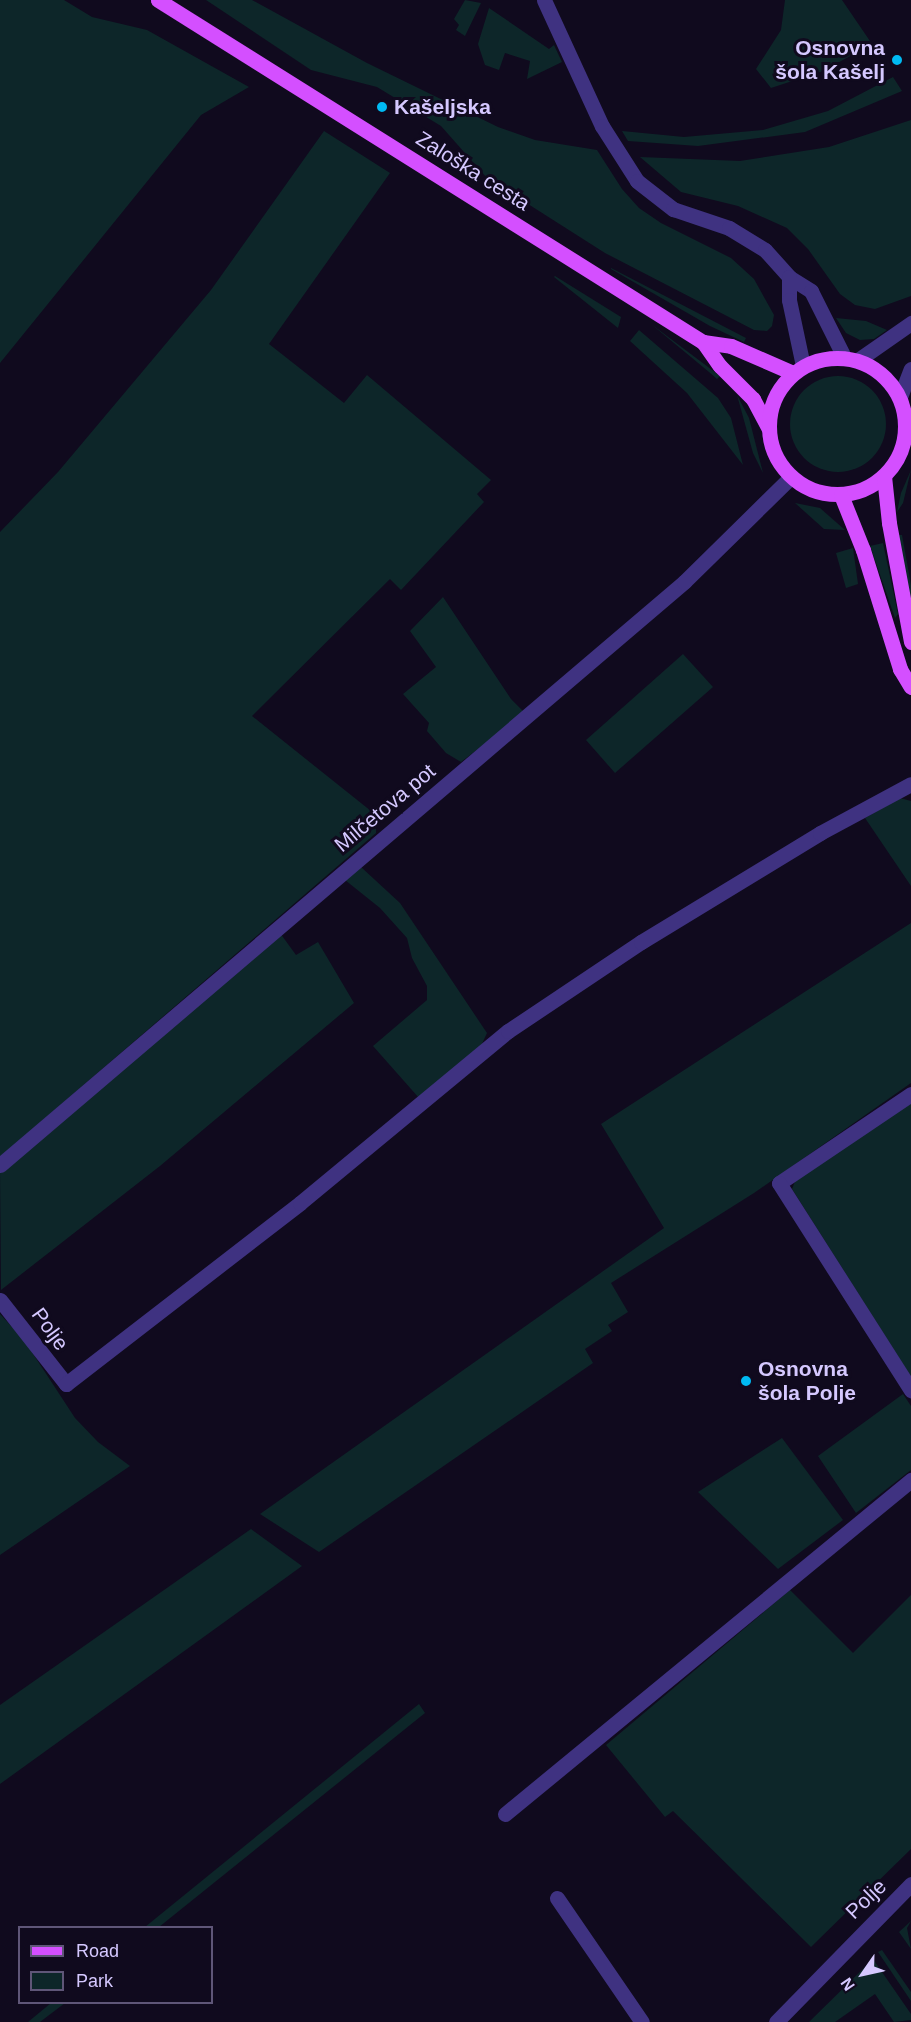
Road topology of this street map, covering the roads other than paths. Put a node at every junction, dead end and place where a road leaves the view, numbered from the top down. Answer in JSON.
{"nodes":[{"id":1,"x":158,"y":0,"type":"edge"},
{"id":2,"x":544,"y":0,"type":"edge"},
{"id":3,"x":789,"y":277,"type":"junction"},
{"id":4,"x":911,"y":323,"type":"edge"},
{"id":5,"x":703,"y":342,"type":"junction"},
{"id":6,"x":851,"y":359,"type":"junction"},
{"id":7,"x":798,"y":369,"type":"junction"},
{"id":8,"x":911,"y":369,"type":"edge"},
{"id":9,"x":900,"y":397,"type":"junction"},
{"id":10,"x":768,"y":427,"type":"junction"},
{"id":11,"x":884,"y":476,"type":"junction"},
{"id":12,"x":791,"y":477,"type":"junction"},
{"id":13,"x":841,"y":495,"type":"junction"},
{"id":14,"x":911,"y":642,"type":"edge"},
{"id":15,"x":911,"y":687,"type":"edge"},
{"id":16,"x":911,"y":784,"type":"edge"},
{"id":17,"x":911,"y":1094,"type":"edge"},
{"id":18,"x":0,"y":1165,"type":"edge"},
{"id":19,"x":0,"y":1300,"type":"edge"},
{"id":20,"x":911,"y":1390,"type":"edge"},
{"id":21,"x":911,"y":1480,"type":"edge"},
{"id":22,"x":505,"y":1814,"type":"dead end"},
{"id":23,"x":911,"y":1884,"type":"edge"},
{"id":24,"x":557,"y":1898,"type":"dead end"},
{"id":25,"x":642,"y":2022,"type":"edge"},
{"id":26,"x":776,"y":2022,"type":"edge"}],
"edges":[{"from":1,"to":5,"type":"main road","name":"Zaloška cesta"},
{"from":2,"to":3,"type":"street"},
{"from":3,"to":6,"type":"street"},
{"from":3,"to":7,"type":"street"},
{"from":4,"to":6,"type":"street"},
{"from":5,"to":7,"type":"main road","name":"Zaloška cesta"},
{"from":5,"to":10,"type":"main road","name":"Zaloška cesta"},
{"from":6,"to":7,"type":"main road"},
{"from":6,"to":9,"type":"main road"},
{"from":7,"to":10,"type":"main road"},
{"from":8,"to":9,"type":"street"},
{"from":9,"to":11,"type":"main road"},
{"from":10,"to":12,"type":"main road"},
{"from":11,"to":13,"type":"main road"},
{"from":11,"to":14,"type":"main road"},
{"from":12,"to":13,"type":"main road"},
{"from":12,"to":18,"type":"street","name":"Milčetova pot"},
{"from":13,"to":15,"type":"main road"},
{"from":16,"to":19,"type":"street","name":"Polje"},
{"from":17,"to":20,"type":"street"},
{"from":21,"to":22,"type":"street"},
{"from":23,"to":26,"type":"street","name":"Polje"},
{"from":24,"to":25,"type":"street"}]}
